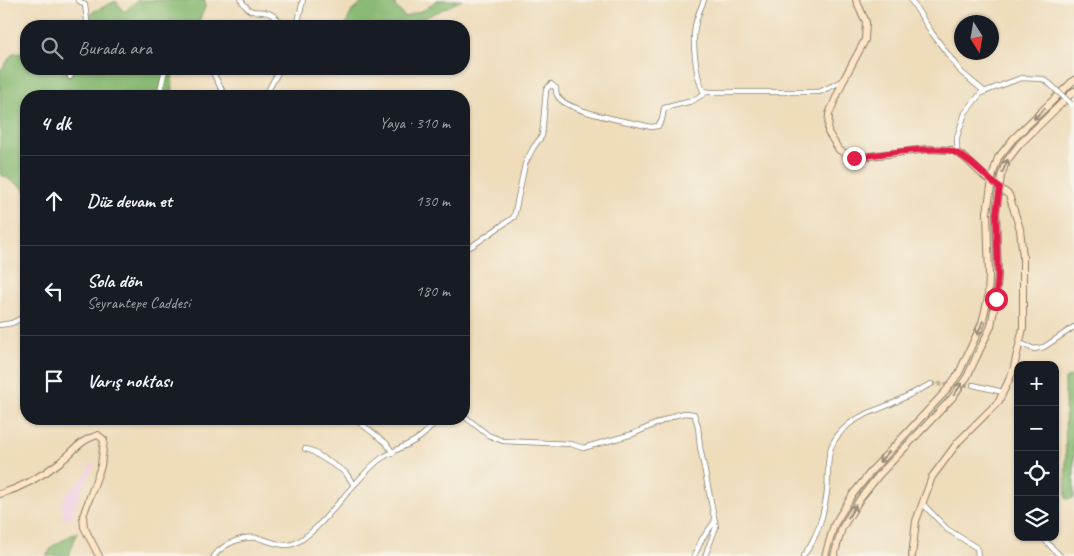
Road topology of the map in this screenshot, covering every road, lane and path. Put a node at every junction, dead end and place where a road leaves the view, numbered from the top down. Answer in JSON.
{"nodes":[{"id":1,"x":78,"y":0,"type":"edge"},
{"id":2,"x":242,"y":0,"type":"edge"},
{"id":3,"x":303,"y":0,"type":"edge"},
{"id":4,"x":704,"y":0,"type":"edge"},
{"id":5,"x":856,"y":0,"type":"edge"},
{"id":6,"x":911,"y":0,"type":"edge"},
{"id":7,"x":87,"y":20,"type":"edge"},
{"id":8,"x":278,"y":20,"type":"edge"},
{"id":9,"x":298,"y":20,"type":"edge"},
{"id":10,"x":163,"y":75,"type":"edge"},
{"id":11,"x":214,"y":75,"type":"edge"},
{"id":12,"x":277,"y":75,"type":"edge"},
{"id":13,"x":1074,"y":80,"type":"edge"},
{"id":14,"x":843,"y":81,"type":"junction"},
{"id":15,"x":160,"y":90,"type":"edge"},
{"id":16,"x":223,"y":90,"type":"edge"},
{"id":17,"x":268,"y":90,"type":"edge"},
{"id":18,"x":1074,"y":91,"type":"edge"},
{"id":19,"x":707,"y":92,"type":"junction"},
{"id":20,"x":985,"y":92,"type":"junction"},
{"id":21,"x":1073,"y":105,"type":"edge"},
{"id":22,"x":957,"y":153,"type":"junction"},
{"id":23,"x":992,"y":182,"type":"junction"},
{"id":24,"x":1000,"y":188,"type":"junction"},
{"id":25,"x":470,"y":247,"type":"edge"},
{"id":26,"x":20,"y":319,"type":"edge"},
{"id":27,"x":0,"y":326,"type":"edge"},
{"id":28,"x":1074,"y":328,"type":"edge"},
{"id":29,"x":1020,"y":343,"type":"junction"},
{"id":30,"x":1018,"y":361,"type":"edge"},
{"id":31,"x":1014,"y":376,"type":"edge"},
{"id":32,"x":931,"y":384,"type":"tunnel mouth"},
{"id":33,"x":973,"y":385,"type":"tunnel mouth"},
{"id":34,"x":1003,"y":392,"type":"junction"},
{"id":35,"x":470,"y":421,"type":"edge"},
{"id":36,"x":363,"y":425,"type":"edge"},
{"id":37,"x":433,"y":425,"type":"edge"},
{"id":38,"x":305,"y":449,"type":"dead end"},
{"id":39,"x":393,"y":453,"type":"junction"},
{"id":40,"x":354,"y":485,"type":"junction"},
{"id":41,"x":0,"y":494,"type":"edge"},
{"id":42,"x":923,"y":504,"type":"junction"},
{"id":43,"x":715,"y":521,"type":"junction"},
{"id":44,"x":1046,"y":541,"type":"edge"},
{"id":45,"x":99,"y":556,"type":"edge"},
{"id":46,"x":214,"y":556,"type":"edge"},
{"id":47,"x":694,"y":556,"type":"edge"},
{"id":48,"x":705,"y":556,"type":"edge"},
{"id":49,"x":803,"y":556,"type":"edge"},
{"id":50,"x":825,"y":556,"type":"edge"},
{"id":51,"x":834,"y":556,"type":"edge"},
{"id":52,"x":912,"y":556,"type":"edge"},
{"id":53,"x":978,"y":556,"type":"edge"},
{"id":54,"x":1060,"y":556,"type":"edge"}],
"edges":[{"from":1,"to":7,"type":"street"},
{"from":2,"to":8,"type":"street"},
{"from":3,"to":9,"type":"street"},
{"from":4,"to":19,"type":"street"},
{"from":5,"to":14,"type":"main road"},
{"from":6,"to":20,"type":"street"},
{"from":10,"to":15,"type":"street"},
{"from":11,"to":16,"type":"street"},
{"from":12,"to":17,"type":"street"},
{"from":13,"to":23,"type":"main road","one_way":true},
{"from":14,"to":19,"type":"street"},
{"from":14,"to":22,"type":"main road"},
{"from":24,"to":18,"type":"main road","one_way":true},
{"from":19,"to":25,"type":"street"},
{"from":20,"to":21,"type":"street","bridge":true},
{"from":20,"to":22,"type":"street"},
{"from":22,"to":23,"type":"main road"},
{"from":23,"to":24,"type":"main road"},
{"from":23,"to":50,"type":"main road","one_way":true},
{"from":24,"to":29,"type":"main road"},
{"from":51,"to":24,"type":"main road","one_way":true},
{"from":26,"to":27,"type":"street"},
{"from":28,"to":29,"type":"street"},
{"from":29,"to":30,"type":"main road"},
{"from":31,"to":34,"type":"main road"},
{"from":32,"to":49,"type":"street"},
{"from":33,"to":34,"type":"street"},
{"from":34,"to":42,"type":"main road"},
{"from":35,"to":43,"type":"street"},
{"from":36,"to":39,"type":"street"},
{"from":37,"to":39,"type":"street"},
{"from":38,"to":40,"type":"street"},
{"from":39,"to":40,"type":"street"},
{"from":40,"to":46,"type":"street"},
{"from":41,"to":45,"type":"main road"},
{"from":42,"to":52,"type":"main road"},
{"from":42,"to":53,"type":"street"},
{"from":43,"to":47,"type":"street"},
{"from":43,"to":48,"type":"street"},
{"from":44,"to":54,"type":"street"}]}
